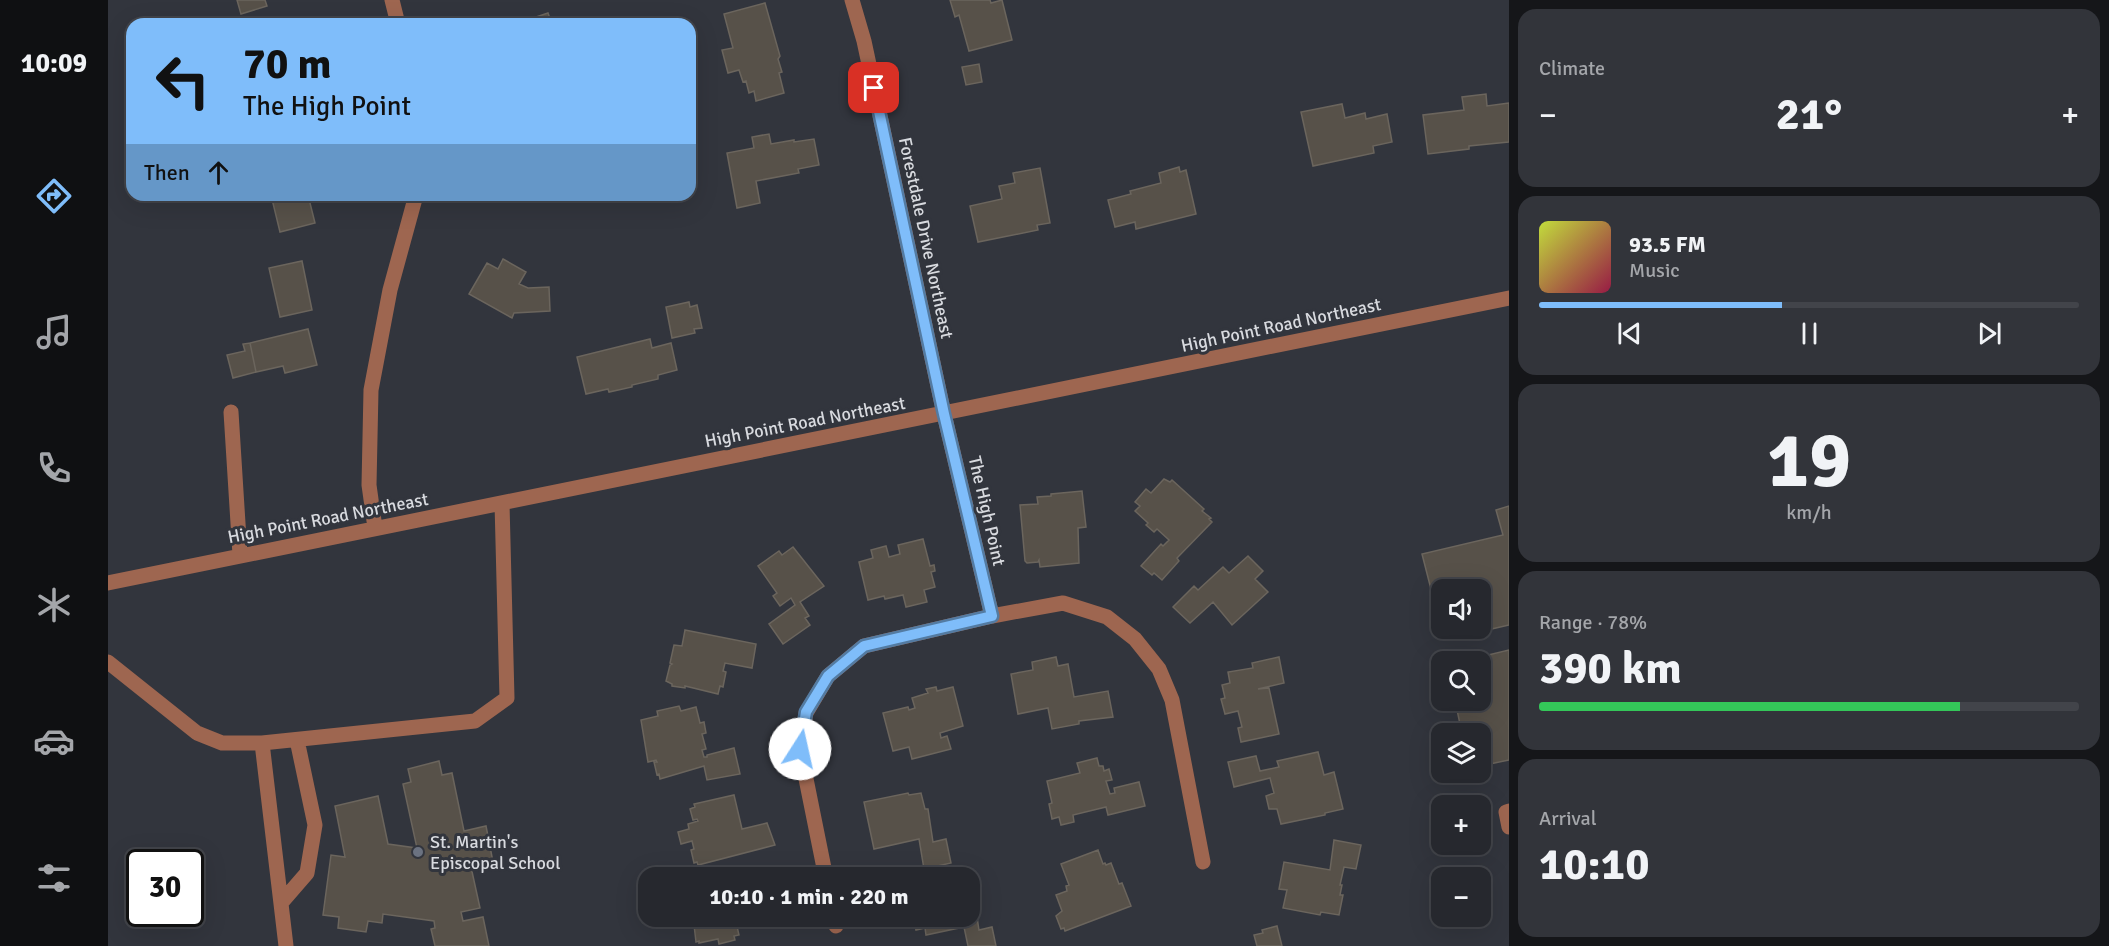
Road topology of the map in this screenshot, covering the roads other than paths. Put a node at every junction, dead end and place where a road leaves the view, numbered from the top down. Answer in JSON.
{"nodes":[{"id":1,"x":392,"y":0,"type":"edge"},
{"id":2,"x":852,"y":0,"type":"edge"},
{"id":3,"x":396,"y":18,"type":"edge"},
{"id":4,"x":414,"y":201,"type":"edge"},
{"id":5,"x":1509,"y":298,"type":"edge"},
{"id":6,"x":231,"y":412,"type":"dead end"},
{"id":7,"x":944,"y":414,"type":"junction"},
{"id":8,"x":502,"y":503,"type":"junction"},
{"id":9,"x":375,"y":528,"type":"junction"},
{"id":10,"x":240,"y":555,"type":"junction"},
{"id":11,"x":108,"y":583,"type":"edge"},
{"id":12,"x":992,"y":616,"type":"junction"},
{"id":13,"x":108,"y":662,"type":"edge"},
{"id":14,"x":297,"y":740,"type":"junction"},
{"id":15,"x":262,"y":743,"type":"junction"},
{"id":16,"x":1509,"y":811,"type":"edge"},
{"id":17,"x":1509,"y":827,"type":"edge"},
{"id":18,"x":1203,"y":862,"type":"dead end"},
{"id":19,"x":824,"y":867,"type":"edge"},
{"id":20,"x":281,"y":903,"type":"junction"},
{"id":21,"x":286,"y":946,"type":"edge"}],
"edges":[{"from":1,"to":3,"type":"street"},
{"from":2,"to":7,"type":"street","name":"Forestdale Drive Northeast"},
{"from":4,"to":9,"type":"street"},
{"from":5,"to":7,"type":"street","name":"High Point Road Northeast"},
{"from":6,"to":10,"type":"street"},
{"from":7,"to":8,"type":"street","name":"High Point Road Northeast"},
{"from":7,"to":12,"type":"street","name":"The High Point"},
{"from":8,"to":9,"type":"street","name":"High Point Road Northeast"},
{"from":8,"to":14,"type":"street"},
{"from":9,"to":10,"type":"street","name":"High Point Road Northeast"},
{"from":10,"to":11,"type":"street","name":"High Point Road Northeast"},
{"from":12,"to":18,"type":"street"},
{"from":12,"to":19,"type":"street"},
{"from":13,"to":15,"type":"street"},
{"from":14,"to":15,"type":"street"},
{"from":14,"to":20,"type":"street"},
{"from":15,"to":20,"type":"street"},
{"from":16,"to":17,"type":"street"},
{"from":20,"to":21,"type":"street"}]}
